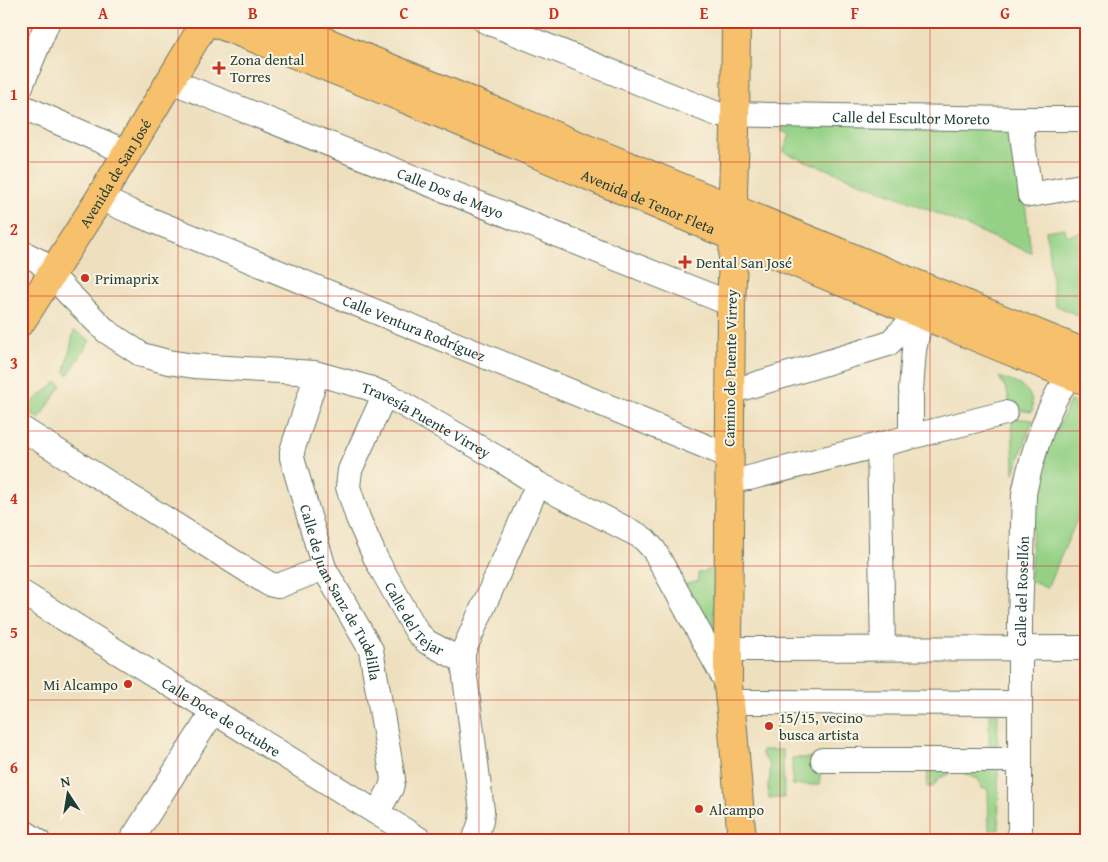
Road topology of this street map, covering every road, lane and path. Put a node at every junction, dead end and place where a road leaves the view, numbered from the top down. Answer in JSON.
{"nodes":[{"id":1,"x":48,"y":21,"type":"edge"},
{"id":2,"x":206,"y":21,"type":"edge"},
{"id":3,"x":210,"y":21,"type":"edge"},
{"id":4,"x":275,"y":21,"type":"edge"},
{"id":5,"x":486,"y":21,"type":"edge"},
{"id":6,"x":736,"y":21,"type":"edge"},
{"id":7,"x":171,"y":81,"type":"junction"},
{"id":8,"x":21,"y":86,"type":"edge"},
{"id":9,"x":21,"y":106,"type":"edge"},
{"id":10,"x":735,"y":114,"type":"junction"},
{"id":11,"x":1020,"y":119,"type":"junction"},
{"id":12,"x":1087,"y":119,"type":"edge"},
{"id":13,"x":126,"y":152,"type":"junction"},
{"id":14,"x":1087,"y":185,"type":"edge"},
{"id":15,"x":100,"y":198,"type":"junction"},
{"id":16,"x":733,"y":208,"type":"junction"},
{"id":17,"x":734,"y":237,"type":"junction"},
{"id":18,"x":21,"y":252,"type":"edge"},
{"id":19,"x":52,"y":275,"type":"junction"},
{"id":20,"x":731,"y":304,"type":"junction"},
{"id":21,"x":21,"y":322,"type":"edge"},
{"id":22,"x":1083,"y":367,"type":"edge"},
{"id":23,"x":318,"y":374,"type":"junction"},
{"id":24,"x":730,"y":392,"type":"junction"},
{"id":25,"x":385,"y":394,"type":"junction"},
{"id":26,"x":1005,"y":413,"type":"dead end"},
{"id":27,"x":21,"y":428,"type":"edge"},
{"id":28,"x":911,"y":436,"type":"junction"},
{"id":29,"x":879,"y":445,"type":"junction"},
{"id":30,"x":729,"y":468,"type":"junction"},
{"id":31,"x":538,"y":484,"type":"junction"},
{"id":32,"x":324,"y":568,"type":"junction"},
{"id":33,"x":21,"y":592,"type":"edge"},
{"id":34,"x":883,"y":648,"type":"junction"},
{"id":35,"x":1087,"y":648,"type":"edge"},
{"id":36,"x":728,"y":649,"type":"junction"},
{"id":37,"x":1020,"y":649,"type":"junction"},
{"id":38,"x":463,"y":661,"type":"junction"},
{"id":39,"x":729,"y":691,"type":"junction"},
{"id":40,"x":1020,"y":702,"type":"junction"},
{"id":41,"x":213,"y":712,"type":"junction"},
{"id":42,"x":823,"y":760,"type":"dead end"},
{"id":43,"x":1020,"y":760,"type":"junction"},
{"id":44,"x":377,"y":813,"type":"junction"},
{"id":45,"x":21,"y":830,"type":"edge"},
{"id":46,"x":38,"y":841,"type":"edge"},
{"id":47,"x":131,"y":841,"type":"edge"},
{"id":48,"x":422,"y":841,"type":"edge"},
{"id":49,"x":474,"y":841,"type":"edge"},
{"id":50,"x":742,"y":841,"type":"edge"},
{"id":51,"x":1020,"y":841,"type":"edge"}],
"edges":[{"from":1,"to":8,"type":"street"},
{"from":2,"to":7,"type":"main road","name":"Avenida de San José"},
{"from":3,"to":17,"type":"main road","name":"Avenida de Tenor Fleta"},
{"from":4,"to":16,"type":"main road","name":"Avenida de Tenor Fleta"},
{"from":5,"to":10,"type":"street","name":"Calle del Escultor Moreto"},
{"from":6,"to":10,"type":"main road","name":"Camino de Puente Virrey"},
{"from":7,"to":13,"type":"main road","name":"Avenida de San José"},
{"from":7,"to":20,"type":"street","name":"Calle Dos de Mayo"},
{"from":9,"to":13,"type":"street"},
{"from":10,"to":11,"type":"street","name":"Calle del Escultor Moreto"},
{"from":10,"to":16,"type":"main road","name":"Camino de Puente Virrey"},
{"from":11,"to":12,"type":"street","name":"Calle del Escultor Moreto"},
{"from":11,"to":14,"type":"street"},
{"from":13,"to":15,"type":"main road","name":"Avenida de San José"},
{"from":15,"to":19,"type":"main road","name":"Avenida de San José"},
{"from":15,"to":30,"type":"street","name":"Calle Ventura Rodríguez"},
{"from":16,"to":17,"type":"main road","name":"Camino de Puente Virrey"},
{"from":16,"to":22,"type":"main road","name":"Avenida de Tenor Fleta"},
{"from":17,"to":20,"type":"main road","name":"Camino de Puente Virrey"},
{"from":17,"to":22,"type":"main road","name":"Avenida de Tenor Fleta"},
{"from":18,"to":19,"type":"street","name":"Travesía Puente Virrey"},
{"from":19,"to":21,"type":"main road","name":"Avenida de San José"},
{"from":19,"to":23,"type":"street","name":"Travesía Puente Virrey"},
{"from":20,"to":24,"type":"main road","name":"Camino de Puente Virrey"},
{"from":22,"to":37,"type":"street","name":"Calle del Rosellón"},
{"from":23,"to":25,"type":"street","name":"Travesía Puente Virrey"},
{"from":23,"to":32,"type":"street","name":"Calle de Juan Sanz de Tudelilla"},
{"from":24,"to":28,"type":"street"},
{"from":24,"to":30,"type":"main road","name":"Camino de Puente Virrey"},
{"from":25,"to":31,"type":"street","name":"Travesía Puente Virrey"},
{"from":25,"to":38,"type":"street","name":"Calle del Tejar"},
{"from":26,"to":28,"type":"street"},
{"from":27,"to":32,"type":"street"},
{"from":28,"to":29,"type":"street"},
{"from":29,"to":30,"type":"street"},
{"from":29,"to":34,"type":"street"},
{"from":30,"to":36,"type":"main road","name":"Camino de Puente Virrey"},
{"from":31,"to":38,"type":"street"},
{"from":31,"to":39,"type":"street","name":"Travesía Puente Virrey"},
{"from":32,"to":44,"type":"street","name":"Calle de Juan Sanz de Tudelilla"},
{"from":33,"to":41,"type":"street","name":"Calle Doce de Octubre"},
{"from":34,"to":36,"type":"street"},
{"from":34,"to":37,"type":"street"},
{"from":35,"to":37,"type":"street"},
{"from":36,"to":39,"type":"main road","name":"Camino de Puente Virrey"},
{"from":37,"to":40,"type":"street","name":"Calle del Rosellón"},
{"from":38,"to":49,"type":"street","name":"Calle del Tejar"},
{"from":39,"to":40,"type":"street"},
{"from":39,"to":50,"type":"main road","name":"Camino de Puente Virrey"},
{"from":40,"to":43,"type":"street","name":"Calle del Rosellón"},
{"from":41,"to":44,"type":"street","name":"Calle Doce de Octubre"},
{"from":41,"to":47,"type":"street"},
{"from":42,"to":43,"type":"street"},
{"from":43,"to":51,"type":"street","name":"Calle del Rosellón"},
{"from":44,"to":48,"type":"street","name":"Calle Doce de Octubre"},
{"from":45,"to":46,"type":"street"}]}
